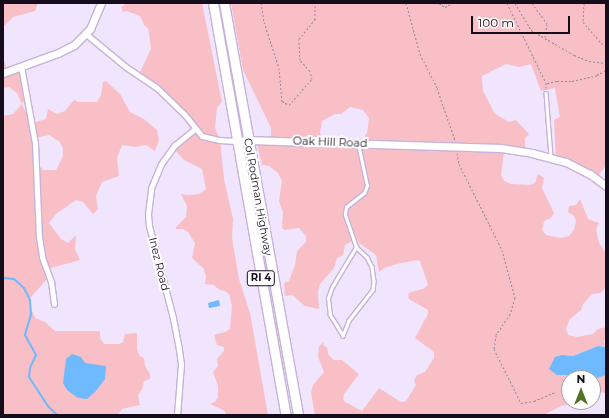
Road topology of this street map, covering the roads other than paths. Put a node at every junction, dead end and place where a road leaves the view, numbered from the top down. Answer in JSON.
{"nodes":[{"id":1,"x":101,"y":3,"type":"edge"},
{"id":2,"x":213,"y":3,"type":"edge"},
{"id":3,"x":224,"y":3,"type":"edge"},
{"id":4,"x":86,"y":34,"type":"junction"},
{"id":5,"x":21,"y":66,"type":"junction"},
{"id":6,"x":3,"y":73,"type":"edge"},
{"id":7,"x":546,"y":93,"type":"road end"},
{"id":8,"x":195,"y":129,"type":"junction"},
{"id":9,"x":248,"y":140,"type":"junction"},
{"id":10,"x":236,"y":141,"type":"junction"},
{"id":11,"x":358,"y":144,"type":"junction"},
{"id":12,"x":551,"y":157,"type":"junction"},
{"id":13,"x":606,"y":186,"type":"edge"},
{"id":14,"x":356,"y":248,"type":"junction"},
{"id":15,"x":54,"y":304,"type":"dead end"},
{"id":16,"x":177,"y":415,"type":"edge"},
{"id":17,"x":286,"y":415,"type":"edge"},
{"id":18,"x":298,"y":415,"type":"edge"}],
"edges":[{"from":1,"to":4,"type":"street"},
{"from":2,"to":10,"type":"highway","name":"Col Rodman Highway","number":"RI 4"},
{"from":3,"to":9,"type":"highway","name":"Col Rodman Highway","number":"RI 4"},
{"from":4,"to":5,"type":"street"},
{"from":4,"to":8,"type":"street","name":"Oak Hill Road"},
{"from":5,"to":6,"type":"street"},
{"from":5,"to":15,"type":"street"},
{"from":7,"to":12,"type":"lane"},
{"from":8,"to":10,"type":"street","name":"Oak Hill Road"},
{"from":8,"to":16,"type":"street","name":"Inez Road"},
{"from":9,"to":10,"type":"street","name":"Oak Hill Road"},
{"from":9,"to":11,"type":"street","name":"Oak Hill Road"},
{"from":9,"to":18,"type":"highway","name":"Col Rodman Highway","number":"RI 4"},
{"from":10,"to":17,"type":"highway","name":"Col Rodman Highway","number":"RI 4"},
{"from":11,"to":12,"type":"street","name":"Oak Hill Road"},
{"from":11,"to":14,"type":"lane"},
{"from":12,"to":13,"type":"street","name":"Oak Hill Road"},
{"from":14,"to":14,"type":"lane"}]}
